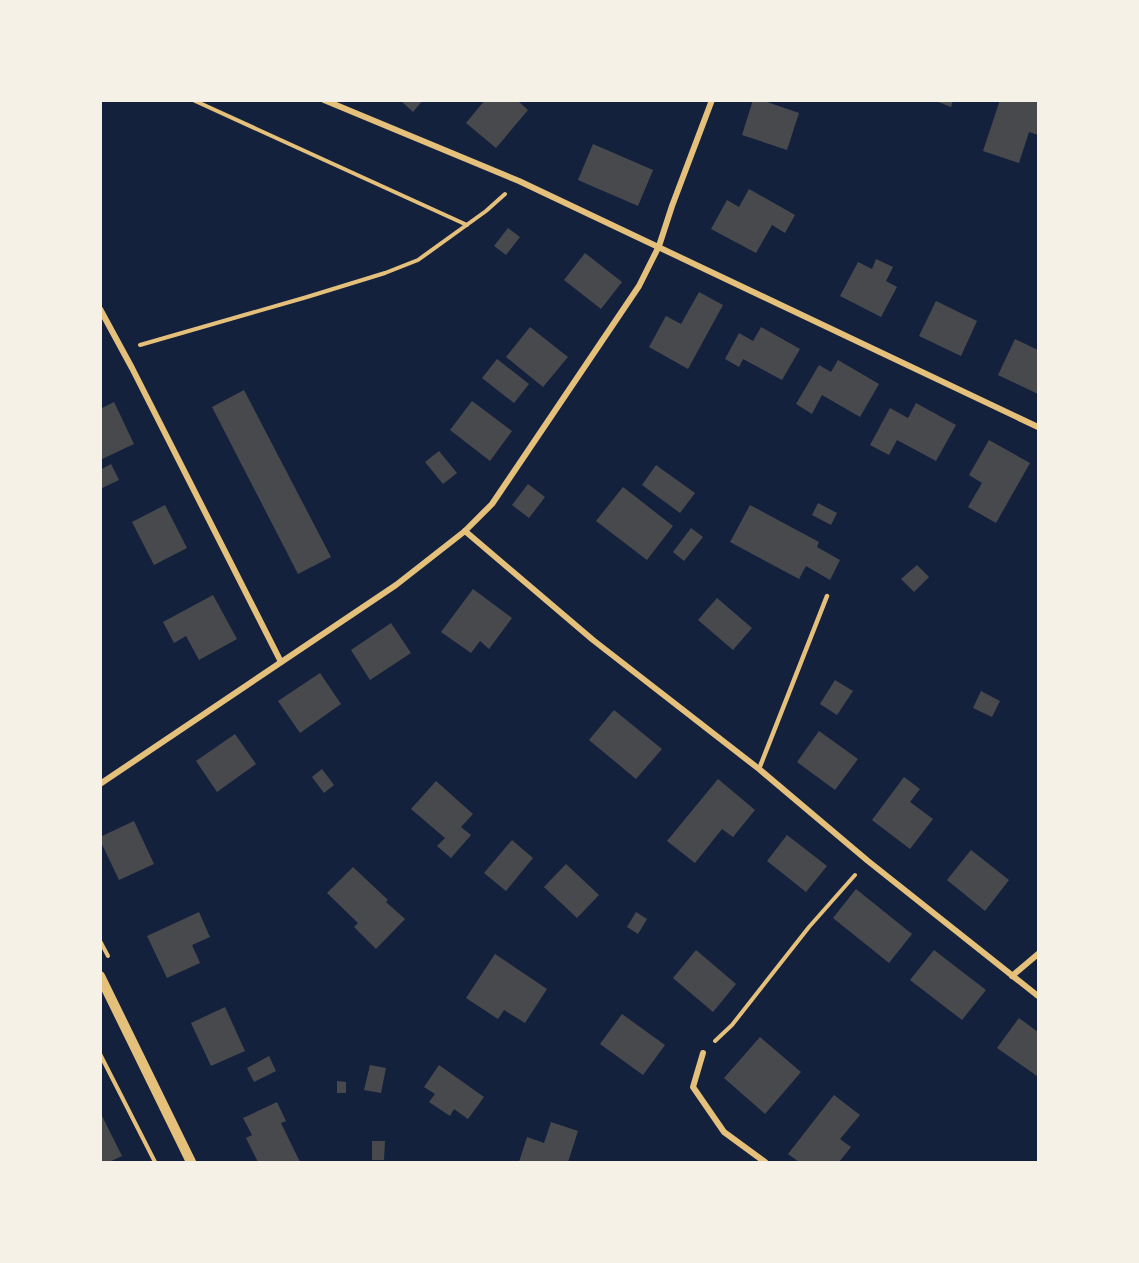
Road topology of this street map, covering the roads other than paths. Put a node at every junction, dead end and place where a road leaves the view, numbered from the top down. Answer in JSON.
{"nodes":[{"id":1,"x":324,"y":100,"type":"edge"},
{"id":2,"x":712,"y":100,"type":"edge"},
{"id":3,"x":659,"y":246,"type":"junction"},
{"id":4,"x":100,"y":309,"type":"edge"},
{"id":5,"x":1038,"y":427,"type":"edge"},
{"id":6,"x":465,"y":531,"type":"junction"},
{"id":7,"x":826,"y":596,"type":"dead end"},
{"id":8,"x":281,"y":662,"type":"junction"},
{"id":9,"x":759,"y":769,"type":"junction"},
{"id":10,"x":100,"y":783,"type":"edge"},
{"id":11,"x":1038,"y":954,"type":"edge"},
{"id":12,"x":100,"y":976,"type":"edge"},
{"id":13,"x":1012,"y":976,"type":"junction"},
{"id":14,"x":1038,"y":996,"type":"edge"},
{"id":15,"x":703,"y":1053,"type":"road end"},
{"id":16,"x":191,"y":1162,"type":"edge"},
{"id":17,"x":765,"y":1162,"type":"edge"}],
"edges":[{"from":1,"to":3,"type":"street"},
{"from":2,"to":3,"type":"street"},
{"from":3,"to":5,"type":"street"},
{"from":3,"to":6,"type":"street"},
{"from":4,"to":8,"type":"street"},
{"from":6,"to":8,"type":"street"},
{"from":6,"to":9,"type":"street"},
{"from":7,"to":9,"type":"lane"},
{"from":8,"to":10,"type":"street"},
{"from":9,"to":13,"type":"street"},
{"from":11,"to":13,"type":"street"},
{"from":12,"to":16,"type":"street"},
{"from":13,"to":14,"type":"street"},
{"from":15,"to":17,"type":"street"}]}
